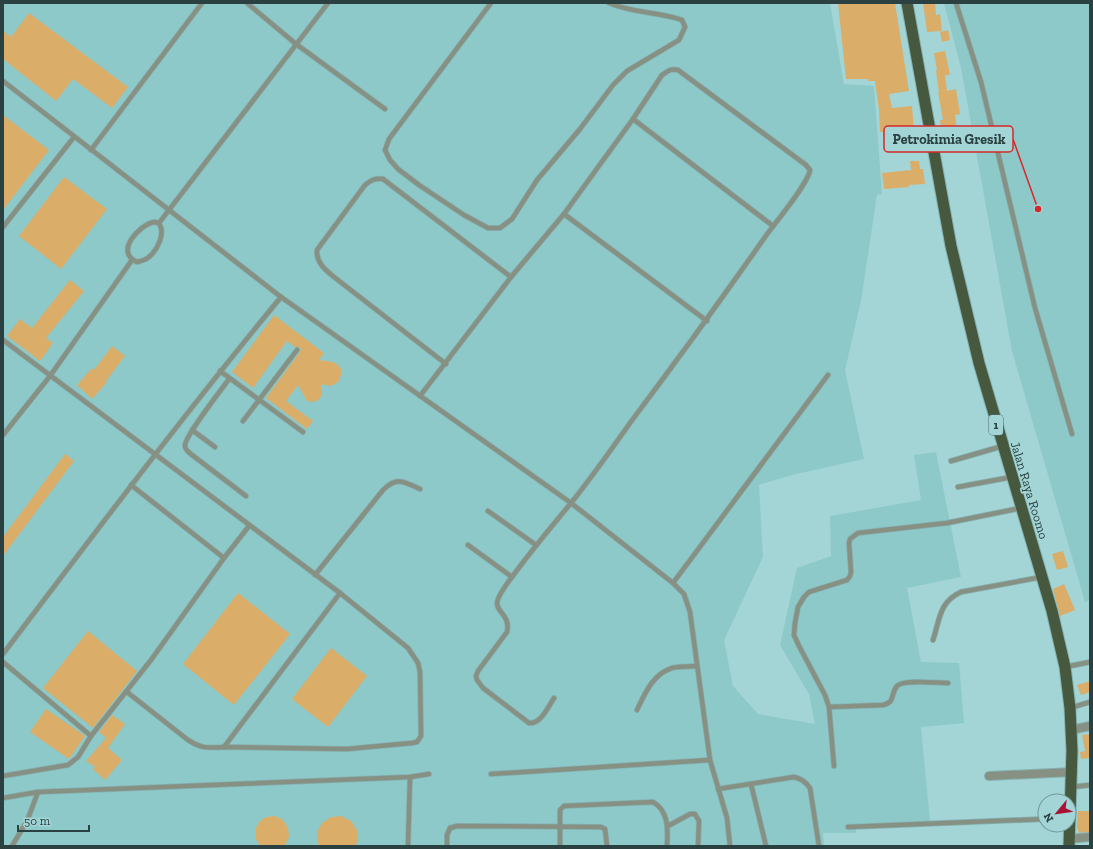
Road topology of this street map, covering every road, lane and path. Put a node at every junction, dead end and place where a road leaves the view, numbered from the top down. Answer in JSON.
{"nodes":[{"id":1,"x":202,"y":3,"type":"edge"},
{"id":2,"x":247,"y":3,"type":"edge"},
{"id":3,"x":328,"y":3,"type":"edge"},
{"id":4,"x":491,"y":3,"type":"edge"},
{"id":5,"x":610,"y":3,"type":"edge"},
{"id":6,"x":906,"y":3,"type":"edge"},
{"id":7,"x":956,"y":3,"type":"edge"},
{"id":8,"x":296,"y":44,"type":"junction"},
{"id":9,"x":3,"y":80,"type":"edge"},
{"id":10,"x":385,"y":109,"type":"dead end"},
{"id":11,"x":633,"y":119,"type":"junction"},
{"id":12,"x":74,"y":137,"type":"junction"},
{"id":13,"x":91,"y":150,"type":"junction"},
{"id":14,"x":169,"y":210,"type":"junction"},
{"id":15,"x":564,"y":214,"type":"junction"},
{"id":16,"x":159,"y":224,"type":"junction"},
{"id":17,"x":773,"y":226,"type":"junction"},
{"id":18,"x":3,"y":227,"type":"edge"},
{"id":19,"x":132,"y":260,"type":"junction"},
{"id":20,"x":511,"y":278,"type":"junction"},
{"id":21,"x":281,"y":297,"type":"junction"},
{"id":22,"x":706,"y":321,"type":"junction"},
{"id":23,"x":3,"y":340,"type":"edge"},
{"id":24,"x":297,"y":350,"type":"dead end"},
{"id":25,"x":446,"y":364,"type":"junction"},
{"id":26,"x":220,"y":371,"type":"junction"},
{"id":27,"x":828,"y":375,"type":"dead end"},
{"id":28,"x":50,"y":376,"type":"junction"},
{"id":29,"x":229,"y":379,"type":"junction"},
{"id":30,"x":420,"y":396,"type":"junction"},
{"id":31,"x":259,"y":400,"type":"junction"},
{"id":32,"x":243,"y":421,"type":"dead end"},
{"id":33,"x":192,"y":430,"type":"junction"},
{"id":34,"x":303,"y":432,"type":"dead end"},
{"id":35,"x":1072,"y":434,"type":"dead end"},
{"id":36,"x":3,"y":435,"type":"edge"},
{"id":37,"x":1003,"y":446,"type":"junction"},
{"id":38,"x":215,"y":447,"type":"dead end"},
{"id":39,"x":154,"y":454,"type":"junction"},
{"id":40,"x":951,"y":461,"type":"dead end"},
{"id":41,"x":1012,"y":477,"type":"junction"},
{"id":42,"x":131,"y":485,"type":"junction"},
{"id":43,"x":958,"y":488,"type":"dead end"},
{"id":44,"x":420,"y":490,"type":"dead end"},
{"id":45,"x":246,"y":496,"type":"dead end"},
{"id":46,"x":571,"y":503,"type":"junction"},
{"id":47,"x":1021,"y":508,"type":"junction"},
{"id":48,"x":488,"y":511,"type":"dead end"},
{"id":49,"x":249,"y":526,"type":"junction"},
{"id":50,"x":468,"y":545,"type":"dead end"},
{"id":51,"x":536,"y":545,"type":"junction"},
{"id":52,"x":224,"y":558,"type":"junction"},
{"id":53,"x":315,"y":575,"type":"junction"},
{"id":54,"x":512,"y":577,"type":"junction"},
{"id":55,"x":1042,"y":577,"type":"junction"},
{"id":56,"x":673,"y":582,"type":"junction"},
{"id":57,"x":340,"y":594,"type":"junction"},
{"id":58,"x":934,"y":640,"type":"dead end"},
{"id":59,"x":3,"y":654,"type":"edge"},
{"id":60,"x":3,"y":662,"type":"edge"},
{"id":61,"x":1090,"y":662,"type":"edge"},
{"id":62,"x":697,"y":666,"type":"junction"},
{"id":63,"x":1065,"y":667,"type":"junction"},
{"id":64,"x":948,"y":683,"type":"dead end"},
{"id":65,"x":127,"y":692,"type":"junction"},
{"id":66,"x":554,"y":698,"type":"dead end"},
{"id":67,"x":1090,"y":702,"type":"edge"},
{"id":68,"x":829,"y":707,"type":"junction"},
{"id":69,"x":1070,"y":708,"type":"junction"},
{"id":70,"x":637,"y":710,"type":"dead end"},
{"id":71,"x":1090,"y":726,"type":"edge"},
{"id":72,"x":1071,"y":730,"type":"junction"},
{"id":73,"x":91,"y":736,"type":"junction"},
{"id":74,"x":224,"y":747,"type":"junction"},
{"id":75,"x":710,"y":760,"type":"junction"},
{"id":76,"x":834,"y":766,"type":"dead end"},
{"id":77,"x":1073,"y":772,"type":"junction"},
{"id":78,"x":429,"y":774,"type":"dead end"},
{"id":79,"x":491,"y":774,"type":"dead end"},
{"id":80,"x":3,"y":776,"type":"edge"},
{"id":81,"x":989,"y":776,"type":"dead end"},
{"id":82,"x":410,"y":777,"type":"junction"},
{"id":83,"x":751,"y":784,"type":"junction"},
{"id":84,"x":1090,"y":784,"type":"edge"},
{"id":85,"x":1072,"y":787,"type":"junction"},
{"id":86,"x":718,"y":789,"type":"junction"},
{"id":87,"x":38,"y":792,"type":"junction"},
{"id":88,"x":1071,"y":793,"type":"edge"},
{"id":89,"x":3,"y":798,"type":"edge"},
{"id":90,"x":1037,"y":819,"type":"edge"},
{"id":91,"x":668,"y":826,"type":"junction"},
{"id":92,"x":561,"y":828,"type":"junction"},
{"id":93,"x":848,"y":828,"type":"dead end"},
{"id":94,"x":1090,"y":837,"type":"edge"},
{"id":95,"x":1069,"y":843,"type":"edge"},
{"id":96,"x":12,"y":846,"type":"edge"},
{"id":97,"x":408,"y":846,"type":"edge"},
{"id":98,"x":447,"y":846,"type":"edge"},
{"id":99,"x":560,"y":846,"type":"edge"},
{"id":100,"x":607,"y":846,"type":"edge"},
{"id":101,"x":667,"y":846,"type":"edge"},
{"id":102,"x":698,"y":846,"type":"edge"},
{"id":103,"x":730,"y":846,"type":"edge"},
{"id":104,"x":766,"y":846,"type":"edge"},
{"id":105,"x":819,"y":846,"type":"edge"}],
"edges":[{"from":1,"to":13,"type":"lane"},
{"from":2,"to":8,"type":"lane"},
{"from":3,"to":8,"type":"lane"},
{"from":4,"to":5,"type":"lane"},
{"from":6,"to":37,"type":"highway","name":"Jalan Raya Roomo","number":"1"},
{"from":7,"to":35,"type":"lane"},
{"from":8,"to":10,"type":"lane"},
{"from":8,"to":14,"type":"lane"},
{"from":9,"to":12,"type":"lane"},
{"from":11,"to":15,"type":"lane"},
{"from":11,"to":17,"type":"lane"},
{"from":11,"to":17,"type":"lane"},
{"from":12,"to":13,"type":"lane"},
{"from":12,"to":18,"type":"lane"},
{"from":13,"to":14,"type":"lane"},
{"from":14,"to":16,"type":"lane"},
{"from":14,"to":21,"type":"lane"},
{"from":15,"to":20,"type":"lane"},
{"from":15,"to":22,"type":"lane"},
{"from":16,"to":19,"type":"lane"},
{"from":16,"to":19,"type":"lane"},
{"from":17,"to":22,"type":"lane"},
{"from":19,"to":28,"type":"lane"},
{"from":20,"to":25,"type":"lane"},
{"from":20,"to":25,"type":"lane"},
{"from":21,"to":26,"type":"lane"},
{"from":21,"to":30,"type":"lane"},
{"from":22,"to":46,"type":"lane"},
{"from":23,"to":28,"type":"lane"},
{"from":24,"to":31,"type":"lane"},
{"from":25,"to":30,"type":"lane"},
{"from":26,"to":29,"type":"lane"},
{"from":26,"to":39,"type":"lane"},
{"from":27,"to":56,"type":"lane"},
{"from":28,"to":36,"type":"lane"},
{"from":28,"to":39,"type":"lane"},
{"from":29,"to":31,"type":"lane"},
{"from":29,"to":33,"type":"lane"},
{"from":30,"to":46,"type":"lane"},
{"from":31,"to":32,"type":"lane"},
{"from":31,"to":34,"type":"lane"},
{"from":33,"to":38,"type":"lane"},
{"from":33,"to":45,"type":"lane"},
{"from":37,"to":40,"type":"lane"},
{"from":37,"to":41,"type":"highway","name":"Jalan Raya Roomo","number":"1"},
{"from":39,"to":42,"type":"lane"},
{"from":39,"to":49,"type":"lane"},
{"from":41,"to":43,"type":"lane"},
{"from":41,"to":47,"type":"highway","name":"Jalan Raya Roomo","number":"1"},
{"from":42,"to":52,"type":"lane"},
{"from":42,"to":59,"type":"lane"},
{"from":44,"to":53,"type":"lane"},
{"from":46,"to":51,"type":"lane"},
{"from":46,"to":56,"type":"lane"},
{"from":47,"to":55,"type":"highway","name":"Jalan Raya Roomo","number":"1"},
{"from":47,"to":68,"type":"lane"},
{"from":48,"to":51,"type":"lane"},
{"from":49,"to":52,"type":"lane"},
{"from":49,"to":53,"type":"lane"},
{"from":50,"to":54,"type":"lane"},
{"from":51,"to":54,"type":"lane"},
{"from":52,"to":65,"type":"lane"},
{"from":53,"to":57,"type":"lane"},
{"from":54,"to":66,"type":"lane"},
{"from":55,"to":58,"type":"lane"},
{"from":55,"to":63,"type":"highway","name":"Jalan Raya Roomo","number":"1"},
{"from":56,"to":62,"type":"lane"},
{"from":57,"to":74,"type":"lane"},
{"from":57,"to":74,"type":"lane"},
{"from":60,"to":73,"type":"lane"},
{"from":61,"to":63,"type":"lane"},
{"from":62,"to":70,"type":"lane"},
{"from":62,"to":75,"type":"lane"},
{"from":63,"to":69,"type":"highway","name":"Jalan Raya Roomo","number":"1"},
{"from":64,"to":68,"type":"lane"},
{"from":65,"to":73,"type":"lane"},
{"from":65,"to":74,"type":"lane"},
{"from":67,"to":69,"type":"lane"},
{"from":68,"to":76,"type":"lane"},
{"from":69,"to":72,"type":"highway","name":"Jalan Raya Roomo","number":"1"},
{"from":71,"to":72,"type":"street"},
{"from":72,"to":77,"type":"highway","name":"Jalan Raya Roomo","number":"1"},
{"from":73,"to":80,"type":"lane"},
{"from":75,"to":79,"type":"lane"},
{"from":75,"to":86,"type":"lane"},
{"from":77,"to":81,"type":"street"},
{"from":77,"to":85,"type":"highway","name":"Jalan Raya Roomo","number":"1"},
{"from":78,"to":82,"type":"lane"},
{"from":82,"to":87,"type":"lane"},
{"from":82,"to":97,"type":"lane"},
{"from":83,"to":86,"type":"lane"},
{"from":83,"to":104,"type":"lane"},
{"from":83,"to":105,"type":"lane"},
{"from":84,"to":85,"type":"lane"},
{"from":85,"to":88,"type":"highway","name":"Jalan Raya Roomo","number":"1"},
{"from":86,"to":103,"type":"lane"},
{"from":87,"to":89,"type":"lane"},
{"from":87,"to":96,"type":"lane"},
{"from":90,"to":93,"type":"lane"},
{"from":91,"to":92,"type":"lane"},
{"from":91,"to":101,"type":"lane"},
{"from":91,"to":102,"type":"lane"},
{"from":92,"to":98,"type":"lane"},
{"from":92,"to":99,"type":"lane"},
{"from":92,"to":100,"type":"lane"},
{"from":94,"to":95,"type":"street"}]}
